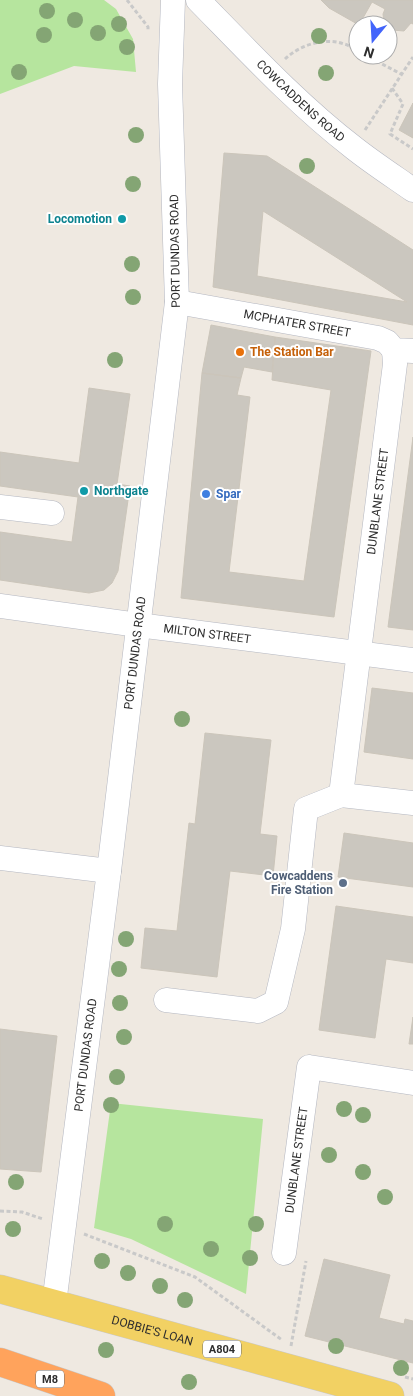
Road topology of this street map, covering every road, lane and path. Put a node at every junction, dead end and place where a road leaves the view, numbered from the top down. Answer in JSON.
{"nodes":[{"id":1,"x":173,"y":0,"type":"edge"},
{"id":2,"x":198,"y":0,"type":"edge"},
{"id":3,"x":348,"y":46,"type":"edge"},
{"id":4,"x":413,"y":57,"type":"edge"},
{"id":5,"x":287,"y":58,"type":"dead end"},
{"id":6,"x":384,"y":65,"type":"edge"},
{"id":7,"x":401,"y":74,"type":"junction"},
{"id":8,"x":392,"y":88,"type":"junction"},
{"id":9,"x":353,"y":148,"type":"junction"},
{"id":10,"x":413,"y":149,"type":"edge"},
{"id":11,"x":413,"y":190,"type":"edge"},
{"id":12,"x":177,"y":302,"type":"junction"},
{"id":13,"x":404,"y":351,"type":"edge"},
{"id":14,"x":0,"y":507,"type":"edge"},
{"id":15,"x":52,"y":513,"type":"dead end"},
{"id":16,"x":0,"y":606,"type":"edge"},
{"id":17,"x":138,"y":625,"type":"junction"},
{"id":18,"x":359,"y":653,"type":"junction"},
{"id":19,"x":413,"y":660,"type":"edge"},
{"id":20,"x":341,"y":795,"type":"junction"},
{"id":21,"x":413,"y":803,"type":"edge"},
{"id":22,"x":0,"y":858,"type":"edge"},
{"id":23,"x":109,"y":871,"type":"junction"},
{"id":24,"x":166,"y":1000,"type":"dead end"},
{"id":25,"x":413,"y":1083,"type":"edge"},
{"id":26,"x":0,"y":1210,"type":"edge"},
{"id":27,"x":63,"y":1226,"type":"junction"},
{"id":28,"x":284,"y":1253,"type":"joint"},
{"id":29,"x":0,"y":1289,"type":"edge"},
{"id":30,"x":54,"y":1304,"type":"junction"},
{"id":31,"x":0,"y":1362,"type":"edge"},
{"id":32,"x":413,"y":1379,"type":"edge"},
{"id":33,"x":397,"y":1386,"type":"edge"},
{"id":34,"x":101,"y":1396,"type":"edge"}],
"edges":[{"from":1,"to":12,"type":"street","name":"PORT DUNDAS ROAD"},
{"from":2,"to":9,"type":"street","name":"COWCADDENS ROAD"},
{"from":3,"to":5,"type":"path"},
{"from":4,"to":7,"type":"path"},
{"from":6,"to":7,"type":"path"},
{"from":7,"to":8,"type":"path"},
{"from":8,"to":9,"type":"path"},
{"from":8,"to":10,"type":"path"},
{"from":9,"to":11,"type":"street","name":"COWCADDENS ROAD"},
{"from":12,"to":13,"type":"street","name":"MCPHATER STREET"},
{"from":12,"to":17,"type":"street","name":"PORT DUNDAS ROAD"},
{"from":13,"to":18,"type":"street","name":"DUNBLANE STREET"},
{"from":14,"to":15,"type":"street"},
{"from":16,"to":17,"type":"street","name":"MILTON STREET"},
{"from":17,"to":18,"type":"street","name":"MILTON STREET"},
{"from":17,"to":23,"type":"street","name":"PORT DUNDAS ROAD"},
{"from":18,"to":19,"type":"street","name":"MILTON STREET"},
{"from":18,"to":20,"type":"street","name":"DUNBLANE STREET"},
{"from":20,"to":21,"type":"street"},
{"from":20,"to":24,"type":"street"},
{"from":22,"to":23,"type":"street"},
{"from":23,"to":27,"type":"street","name":"PORT DUNDAS ROAD"},
{"from":25,"to":28,"type":"street","name":"DUNBLANE STREET"},
{"from":26,"to":27,"type":"path"},
{"from":27,"to":28,"type":"path"},
{"from":27,"to":30,"type":"street","name":"PORT DUNDAS ROAD"},
{"from":29,"to":30,"type":"main road","name":"DOBBIE'S LOAN","number":"A804"},
{"from":30,"to":33,"type":"main road","name":"DOBBIE'S LOAN","number":"A804"},
{"from":31,"to":34,"type":"highway","number":"M8"},
{"from":32,"to":33,"type":"path"}]}
